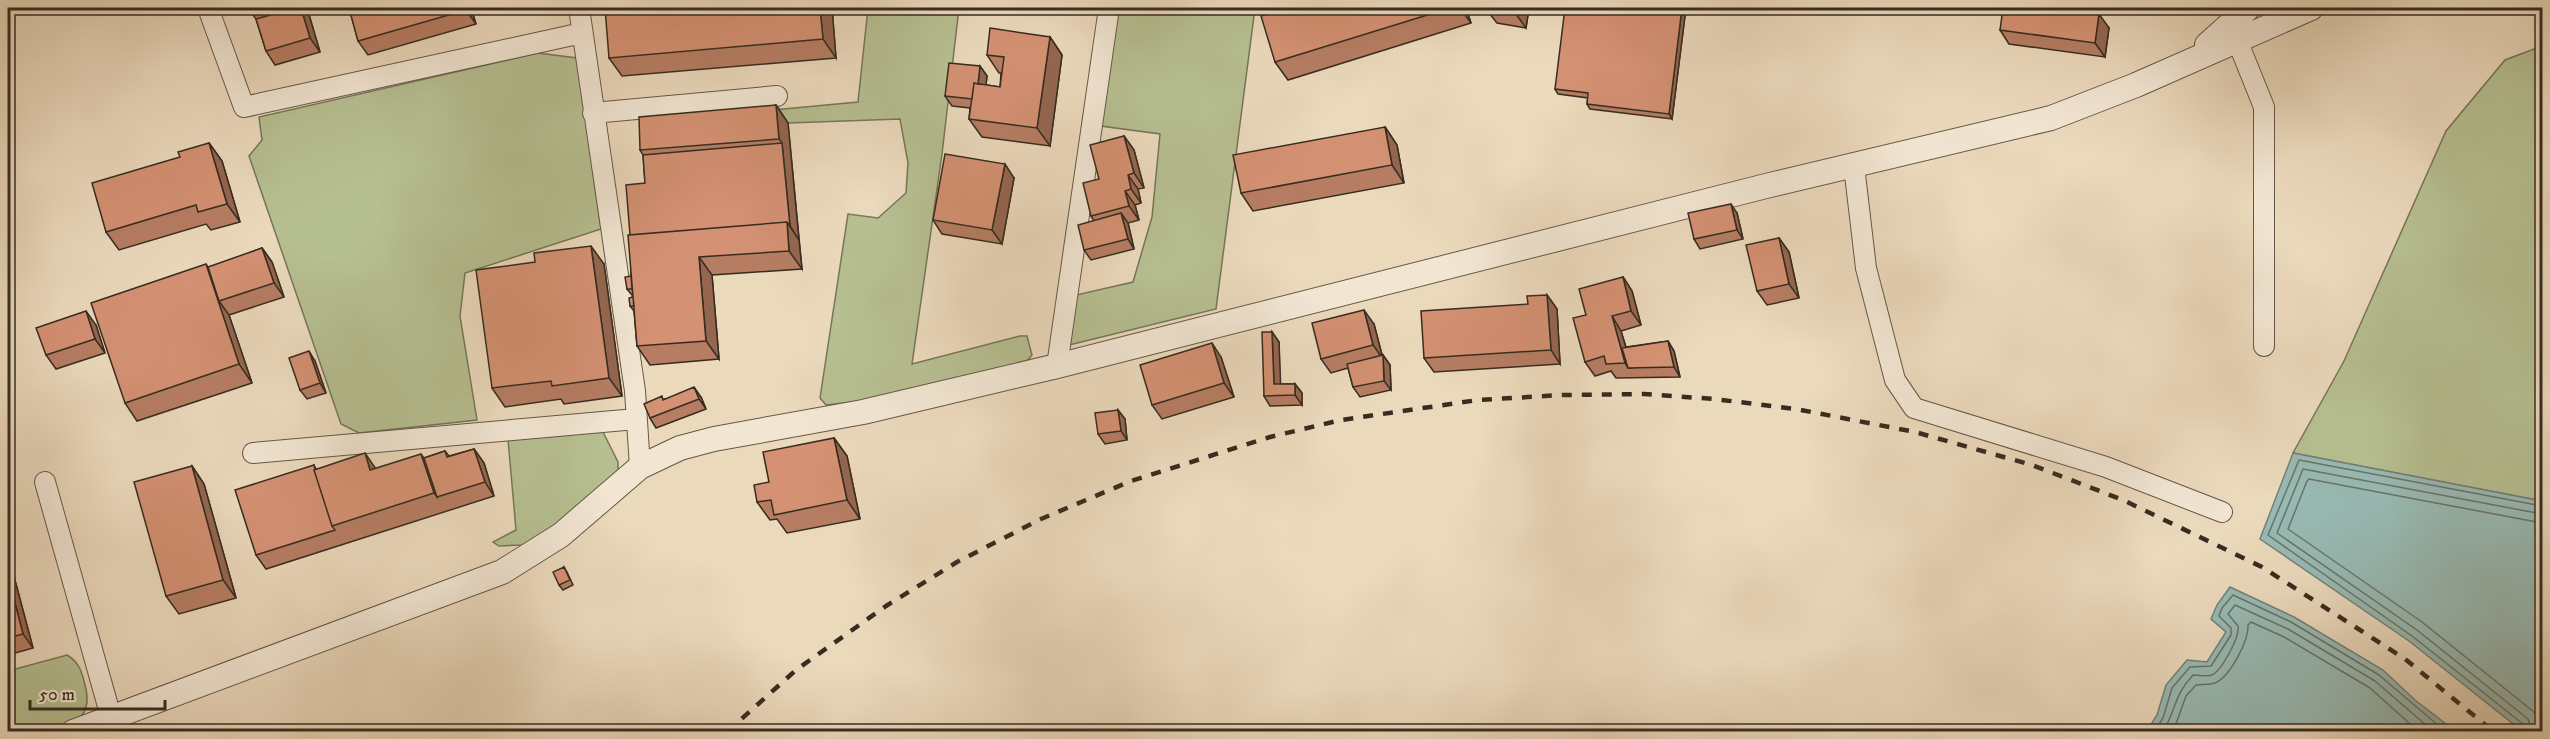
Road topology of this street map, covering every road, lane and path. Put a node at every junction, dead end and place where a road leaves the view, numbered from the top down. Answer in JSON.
{"nodes":[{"id":1,"x":208,"y":8,"type":"edge"},
{"id":2,"x":579,"y":8,"type":"edge"},
{"id":3,"x":1109,"y":8,"type":"edge"},
{"id":4,"x":2247,"y":8,"type":"edge"},
{"id":5,"x":2311,"y":8,"type":"edge"},
{"id":6,"x":582,"y":33,"type":"junction"},
{"id":7,"x":2237,"y":40,"type":"junction"},
{"id":8,"x":2190,"y":61,"type":"junction"},
{"id":9,"x":777,"y":96,"type":"dead end"},
{"id":10,"x":593,"y":113,"type":"junction"},
{"id":11,"x":1854,"y":166,"type":"junction"},
{"id":12,"x":2264,"y":346,"type":"dead end"},
{"id":13,"x":1057,"y":366,"type":"junction"},
{"id":14,"x":636,"y":419,"type":"junction"},
{"id":15,"x":253,"y":453,"type":"dead end"},
{"id":16,"x":640,"y":467,"type":"junction"},
{"id":17,"x":45,"y":482,"type":"dead end"},
{"id":18,"x":2222,"y":512,"type":"dead end"},
{"id":19,"x":111,"y":717,"type":"junction"},
{"id":20,"x":73,"y":732,"type":"edge"}],
"edges":[{"from":1,"to":6,"type":"street"},
{"from":2,"to":6,"type":"street"},
{"from":3,"to":13,"type":"street"},
{"from":4,"to":8,"type":"street"},
{"from":5,"to":7,"type":"street"},
{"from":6,"to":10,"type":"street"},
{"from":7,"to":8,"type":"street"},
{"from":7,"to":12,"type":"street"},
{"from":8,"to":11,"type":"street"},
{"from":9,"to":10,"type":"street"},
{"from":10,"to":14,"type":"street"},
{"from":11,"to":13,"type":"street"},
{"from":11,"to":18,"type":"street"},
{"from":13,"to":16,"type":"street"},
{"from":14,"to":15,"type":"street"},
{"from":14,"to":16,"type":"street"},
{"from":16,"to":19,"type":"street"},
{"from":17,"to":19,"type":"street"},
{"from":19,"to":20,"type":"street"}]}
